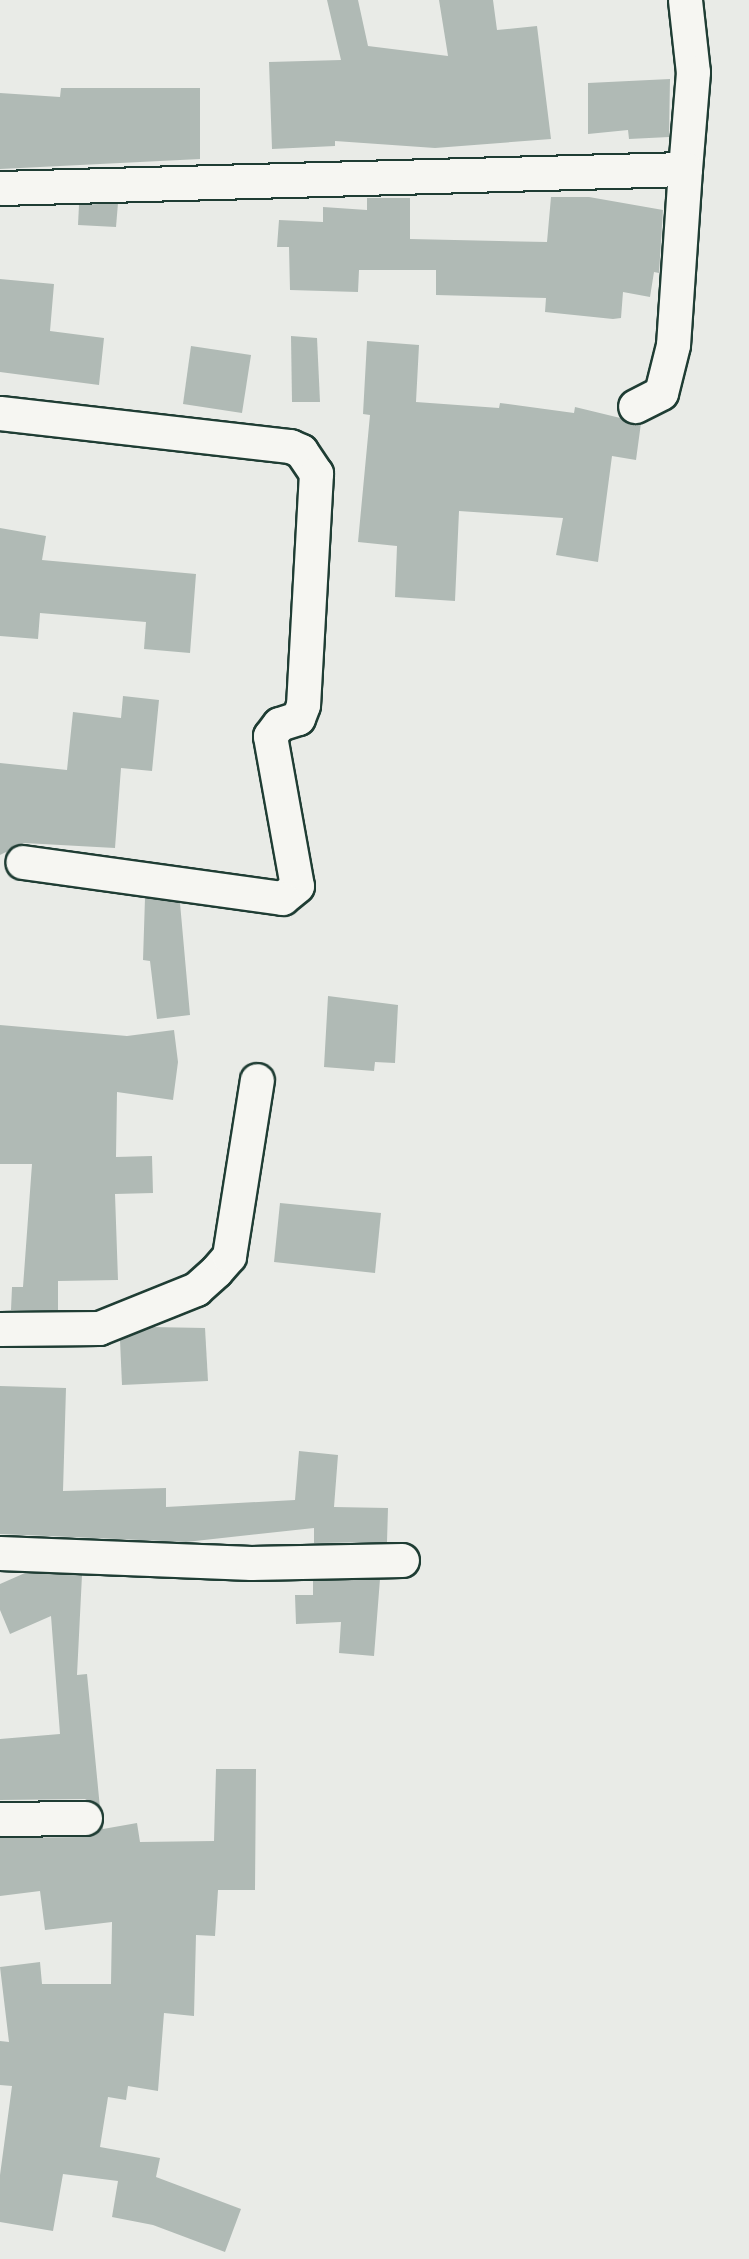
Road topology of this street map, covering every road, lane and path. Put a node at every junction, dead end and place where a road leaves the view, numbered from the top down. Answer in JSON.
{"nodes":[{"id":1,"x":685,"y":0,"type":"edge"},
{"id":2,"x":685,"y":169,"type":"junction"},
{"id":3,"x":0,"y":188,"type":"edge"},
{"id":4,"x":635,"y":406,"type":"dead end"},
{"id":5,"x":0,"y":413,"type":"edge"},
{"id":6,"x":22,"y":862,"type":"dead end"},
{"id":7,"x":257,"y":1080,"type":"dead end"},
{"id":8,"x":0,"y":1329,"type":"edge"},
{"id":9,"x":0,"y":1553,"type":"edge"},
{"id":10,"x":402,"y":1560,"type":"dead end"},
{"id":11,"x":85,"y":1818,"type":"dead end"},
{"id":12,"x":0,"y":1819,"type":"edge"}],
"edges":[{"from":1,"to":2,"type":"street"},
{"from":2,"to":3,"type":"street"},
{"from":2,"to":4,"type":"street"},
{"from":5,"to":6,"type":"street"},
{"from":7,"to":8,"type":"street"},
{"from":9,"to":10,"type":"street"},
{"from":11,"to":12,"type":"street"}]}
